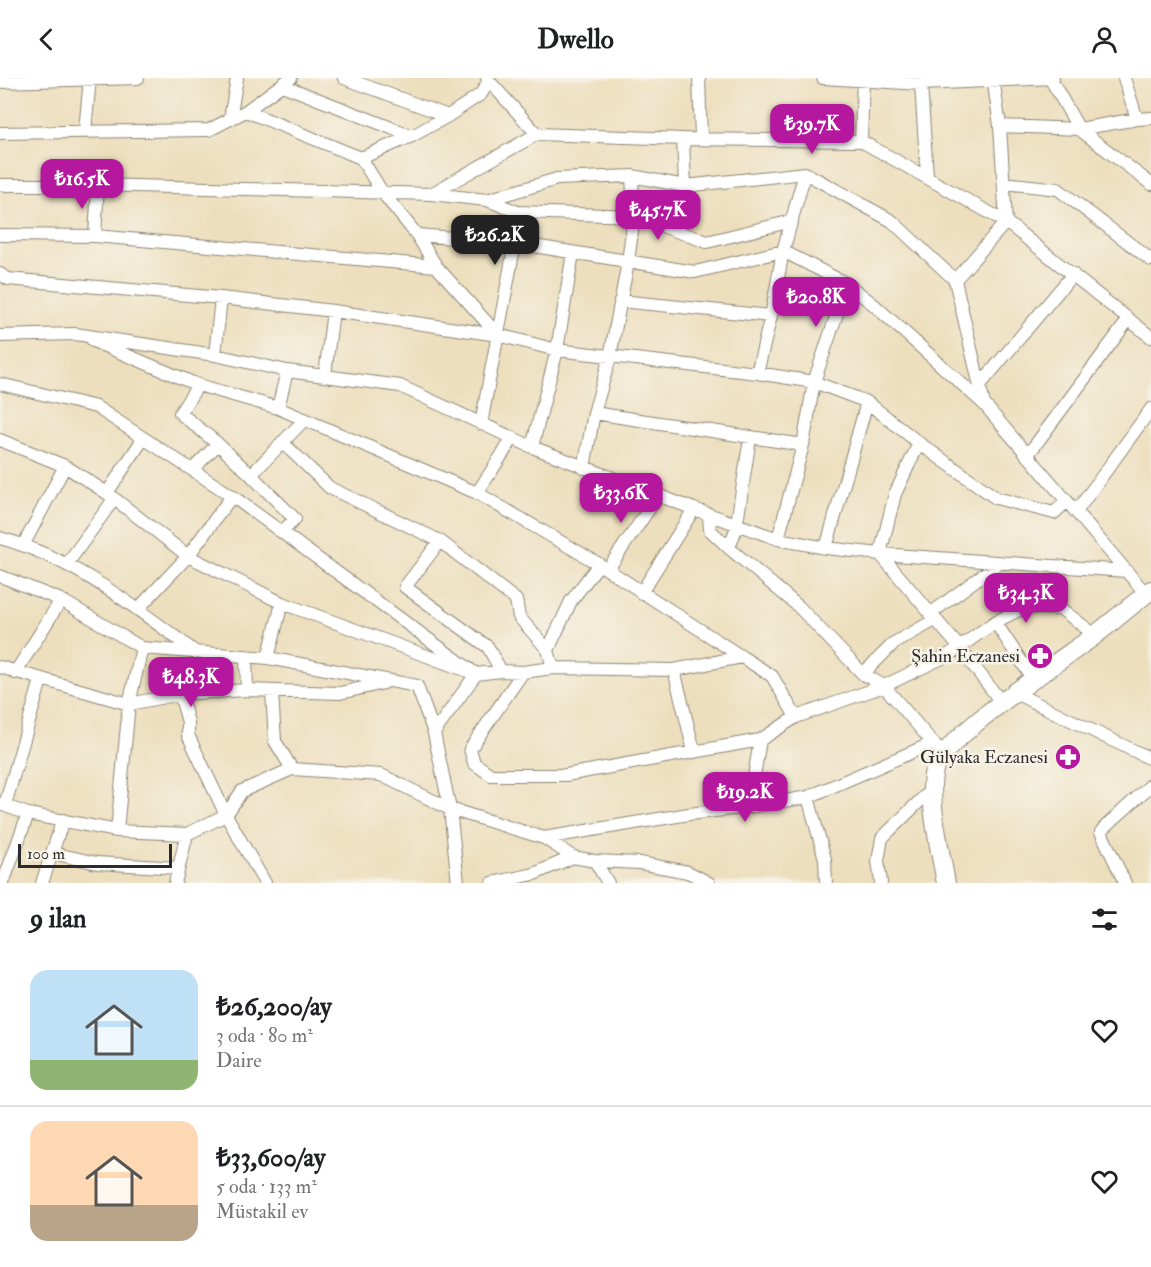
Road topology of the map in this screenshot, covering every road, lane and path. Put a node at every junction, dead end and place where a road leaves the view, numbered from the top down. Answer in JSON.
{"nodes":[{"id":1,"x":90,"y":78,"type":"edge"},
{"id":2,"x":138,"y":78,"type":"edge"},
{"id":3,"x":237,"y":78,"type":"edge"},
{"id":4,"x":344,"y":78,"type":"edge"},
{"id":5,"x":699,"y":78,"type":"edge"},
{"id":6,"x":823,"y":78,"type":"edge"},
{"id":7,"x":1052,"y":78,"type":"edge"},
{"id":8,"x":1125,"y":78,"type":"edge"},
{"id":9,"x":488,"y":79,"type":"edge"},
{"id":10,"x":993,"y":79,"type":"edge"},
{"id":11,"x":863,"y":80,"type":"edge"},
{"id":12,"x":286,"y":81,"type":"edge"},
{"id":13,"x":0,"y":82,"type":"edge"},
{"id":14,"x":921,"y":84,"type":"junction"},
{"id":15,"x":246,"y":111,"type":"junction"},
{"id":16,"x":448,"y":116,"type":"junction"},
{"id":17,"x":1151,"y":118,"type":"edge"},
{"id":18,"x":230,"y":119,"type":"junction"},
{"id":19,"x":1137,"y":119,"type":"junction"},
{"id":20,"x":1000,"y":126,"type":"junction"},
{"id":21,"x":1078,"y":129,"type":"junction"},
{"id":22,"x":85,"y":131,"type":"junction"},
{"id":23,"x":0,"y":133,"type":"edge"},
{"id":24,"x":537,"y":134,"type":"junction"},
{"id":25,"x":412,"y":136,"type":"junction"},
{"id":26,"x":683,"y":139,"type":"junction"},
{"id":27,"x":700,"y":139,"type":"junction"},
{"id":28,"x":861,"y":141,"type":"junction"},
{"id":29,"x":361,"y":158,"type":"junction"},
{"id":30,"x":805,"y":173,"type":"junction"},
{"id":31,"x":632,"y":176,"type":"junction"},
{"id":32,"x":927,"y":176,"type":"junction"},
{"id":33,"x":1004,"y":183,"type":"junction"},
{"id":34,"x":1151,"y":184,"type":"edge"},
{"id":35,"x":0,"y":185,"type":"edge"},
{"id":36,"x":98,"y":185,"type":"junction"},
{"id":37,"x":685,"y":186,"type":"junction"},
{"id":38,"x":382,"y":192,"type":"junction"},
{"id":39,"x":430,"y":194,"type":"junction"},
{"id":40,"x":488,"y":200,"type":"junction"},
{"id":41,"x":518,"y":212,"type":"junction"},
{"id":42,"x":634,"y":216,"type":"junction"},
{"id":43,"x":792,"y":221,"type":"junction"},
{"id":44,"x":1006,"y":222,"type":"junction"},
{"id":45,"x":0,"y":235,"type":"edge"},
{"id":46,"x":417,"y":235,"type":"junction"},
{"id":47,"x":95,"y":236,"type":"junction"},
{"id":48,"x":515,"y":243,"type":"junction"},
{"id":49,"x":783,"y":251,"type":"junction"},
{"id":50,"x":573,"y":253,"type":"junction"},
{"id":51,"x":1151,"y":260,"type":"edge"},
{"id":52,"x":628,"y":262,"type":"junction"},
{"id":53,"x":436,"y":266,"type":"junction"},
{"id":54,"x":0,"y":274,"type":"edge"},
{"id":55,"x":1073,"y":274,"type":"junction"},
{"id":56,"x":955,"y":280,"type":"junction"},
{"id":57,"x":847,"y":284,"type":"junction"},
{"id":58,"x":221,"y":298,"type":"junction"},
{"id":59,"x":620,"y":300,"type":"junction"},
{"id":60,"x":333,"y":311,"type":"junction"},
{"id":61,"x":771,"y":316,"type":"junction"},
{"id":62,"x":1129,"y":320,"type":"junction"},
{"id":63,"x":75,"y":334,"type":"junction"},
{"id":64,"x":498,"y":335,"type":"junction"},
{"id":65,"x":0,"y":336,"type":"edge"},
{"id":66,"x":1151,"y":337,"type":"edge"},
{"id":67,"x":557,"y":350,"type":"junction"},
{"id":68,"x":215,"y":355,"type":"junction"},
{"id":69,"x":610,"y":357,"type":"junction"},
{"id":70,"x":287,"y":371,"type":"junction"},
{"id":71,"x":757,"y":373,"type":"junction"},
{"id":72,"x":325,"y":375,"type":"junction"},
{"id":73,"x":814,"y":382,"type":"junction"},
{"id":74,"x":0,"y":384,"type":"edge"},
{"id":75,"x":198,"y":385,"type":"junction"},
{"id":76,"x":981,"y":385,"type":"junction"},
{"id":77,"x":867,"y":402,"type":"junction"},
{"id":78,"x":984,"y":404,"type":"junction"},
{"id":79,"x":278,"y":408,"type":"junction"},
{"id":80,"x":1151,"y":409,"type":"edge"},
{"id":81,"x":594,"y":413,"type":"junction"},
{"id":82,"x":305,"y":418,"type":"junction"},
{"id":83,"x":481,"y":424,"type":"junction"},
{"id":84,"x":513,"y":438,"type":"junction"},
{"id":85,"x":750,"y":438,"type":"junction"},
{"id":86,"x":143,"y":439,"type":"junction"},
{"id":87,"x":0,"y":440,"type":"edge"},
{"id":88,"x":282,"y":442,"type":"junction"},
{"id":89,"x":919,"y":443,"type":"junction"},
{"id":90,"x":218,"y":444,"type":"junction"},
{"id":91,"x":803,"y":445,"type":"junction"},
{"id":92,"x":532,"y":447,"type":"junction"},
{"id":93,"x":1027,"y":456,"type":"junction"},
{"id":94,"x":65,"y":466,"type":"junction"},
{"id":95,"x":584,"y":468,"type":"junction"},
{"id":96,"x":193,"y":469,"type":"junction"},
{"id":97,"x":251,"y":475,"type":"junction"},
{"id":98,"x":477,"y":493,"type":"junction"},
{"id":99,"x":111,"y":496,"type":"junction"},
{"id":100,"x":232,"y":496,"type":"junction"},
{"id":101,"x":658,"y":496,"type":"junction"},
{"id":102,"x":1071,"y":506,"type":"junction"},
{"id":103,"x":694,"y":509,"type":"junction"},
{"id":104,"x":709,"y":514,"type":"junction"},
{"id":105,"x":736,"y":524,"type":"junction"},
{"id":106,"x":282,"y":532,"type":"junction"},
{"id":107,"x":0,"y":538,"type":"edge"},
{"id":108,"x":778,"y":539,"type":"junction"},
{"id":109,"x":440,"y":541,"type":"junction"},
{"id":110,"x":24,"y":544,"type":"junction"},
{"id":111,"x":729,"y":548,"type":"junction"},
{"id":112,"x":826,"y":548,"type":"junction"},
{"id":113,"x":880,"y":554,"type":"junction"},
{"id":114,"x":188,"y":556,"type":"junction"},
{"id":115,"x":1000,"y":562,"type":"junction"},
{"id":116,"x":67,"y":564,"type":"junction"},
{"id":117,"x":604,"y":567,"type":"junction"},
{"id":118,"x":1126,"y":571,"type":"junction"},
{"id":119,"x":0,"y":576,"type":"edge"},
{"id":120,"x":640,"y":592,"type":"junction"},
{"id":121,"x":1148,"y":592,"type":"edge"},
{"id":122,"x":61,"y":600,"type":"junction"},
{"id":123,"x":282,"y":603,"type":"junction"},
{"id":124,"x":138,"y":609,"type":"junction"},
{"id":125,"x":932,"y":617,"type":"junction"},
{"id":126,"x":995,"y":622,"type":"junction"},
{"id":127,"x":1095,"y":635,"type":"junction"},
{"id":128,"x":959,"y":647,"type":"junction"},
{"id":129,"x":142,"y":648,"type":"junction"},
{"id":130,"x":548,"y":650,"type":"junction"},
{"id":131,"x":195,"y":651,"type":"junction"},
{"id":132,"x":246,"y":656,"type":"junction"},
{"id":133,"x":742,"y":657,"type":"junction"},
{"id":134,"x":268,"y":658,"type":"junction"},
{"id":135,"x":0,"y":668,"type":"edge"},
{"id":136,"x":553,"y":668,"type":"junction"},
{"id":137,"x":674,"y":670,"type":"junction"},
{"id":138,"x":501,"y":671,"type":"junction"},
{"id":139,"x":15,"y":672,"type":"junction"},
{"id":140,"x":523,"y":672,"type":"junction"},
{"id":141,"x":476,"y":674,"type":"junction"},
{"id":142,"x":863,"y":674,"type":"junction"},
{"id":143,"x":1033,"y":679,"type":"junction"},
{"id":144,"x":41,"y":680,"type":"junction"},
{"id":145,"x":388,"y":682,"type":"junction"},
{"id":146,"x":884,"y":686,"type":"junction"},
{"id":147,"x":247,"y":690,"type":"junction"},
{"id":148,"x":272,"y":692,"type":"junction"},
{"id":149,"x":180,"y":694,"type":"junction"},
{"id":150,"x":1009,"y":698,"type":"junction"},
{"id":151,"x":129,"y":704,"type":"junction"},
{"id":152,"x":796,"y":717,"type":"junction"},
{"id":153,"x":434,"y":733,"type":"junction"},
{"id":154,"x":760,"y":740,"type":"junction"},
{"id":155,"x":938,"y":748,"type":"junction"},
{"id":156,"x":694,"y":751,"type":"junction"},
{"id":157,"x":1151,"y":759,"type":"edge"},
{"id":158,"x":292,"y":769,"type":"junction"},
{"id":159,"x":1151,"y":785,"type":"edge"},
{"id":160,"x":931,"y":790,"type":"junction"},
{"id":161,"x":808,"y":797,"type":"junction"},
{"id":162,"x":2,"y":805,"type":"edge"},
{"id":163,"x":749,"y":807,"type":"junction"},
{"id":164,"x":450,"y":809,"type":"junction"},
{"id":165,"x":28,"y":814,"type":"junction"},
{"id":166,"x":226,"y":815,"type":"junction"},
{"id":167,"x":63,"y":820,"type":"junction"},
{"id":168,"x":117,"y":831,"type":"junction"},
{"id":169,"x":187,"y":834,"type":"junction"},
{"id":170,"x":544,"y":838,"type":"junction"},
{"id":171,"x":52,"y":853,"type":"junction"},
{"id":172,"x":573,"y":857,"type":"junction"},
{"id":173,"x":595,"y":861,"type":"junction"},
{"id":174,"x":178,"y":868,"type":"junction"},
{"id":175,"x":3,"y":883,"type":"edge"},
{"id":176,"x":42,"y":883,"type":"edge"},
{"id":177,"x":175,"y":883,"type":"edge"},
{"id":178,"x":265,"y":883,"type":"edge"},
{"id":179,"x":458,"y":883,"type":"edge"},
{"id":180,"x":492,"y":883,"type":"edge"},
{"id":181,"x":608,"y":883,"type":"edge"},
{"id":182,"x":709,"y":883,"type":"edge"},
{"id":183,"x":826,"y":883,"type":"edge"},
{"id":184,"x":881,"y":883,"type":"edge"},
{"id":185,"x":946,"y":883,"type":"edge"},
{"id":186,"x":955,"y":883,"type":"edge"},
{"id":187,"x":1125,"y":883,"type":"edge"}],
"edges":[{"from":1,"to":2,"type":"street"},
{"from":1,"to":13,"type":"street"},
{"from":1,"to":22,"type":"street"},
{"from":3,"to":18,"type":"street"},
{"from":4,"to":16,"type":"street"},
{"from":5,"to":27,"type":"street"},
{"from":6,"to":11,"type":"street"},
{"from":7,"to":10,"type":"street"},
{"from":7,"to":21,"type":"street"},
{"from":8,"to":19,"type":"street"},
{"from":9,"to":16,"type":"street"},
{"from":9,"to":24,"type":"street"},
{"from":10,"to":14,"type":"street"},
{"from":10,"to":20,"type":"street"},
{"from":11,"to":14,"type":"street"},
{"from":11,"to":28,"type":"street"},
{"from":12,"to":15,"type":"street"},
{"from":12,"to":25,"type":"street"},
{"from":14,"to":32,"type":"street"},
{"from":15,"to":18,"type":"street"},
{"from":15,"to":29,"type":"street"},
{"from":16,"to":25,"type":"street"},
{"from":17,"to":19,"type":"street"},
{"from":18,"to":22,"type":"street"},
{"from":19,"to":21,"type":"street"},
{"from":20,"to":21,"type":"street"},
{"from":20,"to":33,"type":"street"},
{"from":21,"to":34,"type":"street"},
{"from":22,"to":23,"type":"street"},
{"from":24,"to":26,"type":"street"},
{"from":24,"to":39,"type":"street"},
{"from":25,"to":29,"type":"street"},
{"from":26,"to":27,"type":"street"},
{"from":26,"to":37,"type":"street"},
{"from":27,"to":28,"type":"street"},
{"from":28,"to":32,"type":"street"},
{"from":29,"to":38,"type":"street"},
{"from":30,"to":37,"type":"street"},
{"from":30,"to":43,"type":"street"},
{"from":30,"to":56,"type":"street"},
{"from":31,"to":37,"type":"street"},
{"from":31,"to":40,"type":"street"},
{"from":31,"to":42,"type":"street"},
{"from":32,"to":44,"type":"street"},
{"from":33,"to":44,"type":"street"},
{"from":33,"to":51,"type":"street"},
{"from":35,"to":36,"type":"street"},
{"from":36,"to":38,"type":"street"},
{"from":36,"to":47,"type":"street"},
{"from":38,"to":39,"type":"street"},
{"from":38,"to":46,"type":"street"},
{"from":39,"to":40,"type":"street"},
{"from":40,"to":41,"type":"street"},
{"from":41,"to":42,"type":"street"},
{"from":41,"to":48,"type":"street"},
{"from":42,"to":43,"type":"street"},
{"from":42,"to":52,"type":"street"},
{"from":43,"to":49,"type":"street"},
{"from":44,"to":55,"type":"street"},
{"from":44,"to":56,"type":"street"},
{"from":45,"to":47,"type":"street"},
{"from":46,"to":48,"type":"street"},
{"from":46,"to":53,"type":"street"},
{"from":47,"to":53,"type":"street"},
{"from":48,"to":50,"type":"street"},
{"from":48,"to":64,"type":"street"},
{"from":49,"to":52,"type":"street"},
{"from":49,"to":57,"type":"street"},
{"from":49,"to":61,"type":"street"},
{"from":50,"to":52,"type":"street"},
{"from":50,"to":67,"type":"street"},
{"from":52,"to":59,"type":"street"},
{"from":53,"to":64,"type":"street"},
{"from":54,"to":58,"type":"street"},
{"from":55,"to":62,"type":"street"},
{"from":55,"to":76,"type":"street"},
{"from":56,"to":76,"type":"street"},
{"from":57,"to":73,"type":"street"},
{"from":57,"to":78,"type":"street"},
{"from":58,"to":60,"type":"street"},
{"from":58,"to":68,"type":"street"},
{"from":59,"to":61,"type":"street"},
{"from":59,"to":69,"type":"street"},
{"from":60,"to":64,"type":"street"},
{"from":60,"to":72,"type":"street"},
{"from":61,"to":71,"type":"street"},
{"from":62,"to":66,"type":"street"},
{"from":62,"to":93,"type":"street"},
{"from":63,"to":65,"type":"street"},
{"from":63,"to":68,"type":"street"},
{"from":63,"to":75,"type":"street"},
{"from":64,"to":67,"type":"street"},
{"from":64,"to":83,"type":"street"},
{"from":67,"to":69,"type":"street"},
{"from":67,"to":92,"type":"street"},
{"from":68,"to":70,"type":"street"},
{"from":69,"to":71,"type":"street"},
{"from":69,"to":81,"type":"street"},
{"from":70,"to":72,"type":"street"},
{"from":70,"to":79,"type":"street"},
{"from":71,"to":73,"type":"street"},
{"from":72,"to":83,"type":"street"},
{"from":73,"to":77,"type":"street"},
{"from":73,"to":91,"type":"street"},
{"from":74,"to":86,"type":"street"},
{"from":75,"to":79,"type":"street"},
{"from":75,"to":90,"type":"street"},
{"from":76,"to":78,"type":"street"},
{"from":77,"to":89,"type":"street"},
{"from":77,"to":112,"type":"street"},
{"from":78,"to":93,"type":"street"},
{"from":79,"to":82,"type":"street"},
{"from":80,"to":102,"type":"street"},
{"from":81,"to":85,"type":"street"},
{"from":81,"to":95,"type":"street"},
{"from":82,"to":88,"type":"street"},
{"from":82,"to":98,"type":"street"},
{"from":83,"to":84,"type":"street"},
{"from":84,"to":92,"type":"street"},
{"from":84,"to":98,"type":"street"},
{"from":85,"to":91,"type":"street"},
{"from":85,"to":105,"type":"street"},
{"from":86,"to":96,"type":"street"},
{"from":86,"to":99,"type":"street"},
{"from":87,"to":94,"type":"street"},
{"from":88,"to":97,"type":"street"},
{"from":88,"to":109,"type":"street"},
{"from":89,"to":102,"type":"street"},
{"from":89,"to":113,"type":"street"},
{"from":90,"to":96,"type":"street"},
{"from":90,"to":97,"type":"street"},
{"from":91,"to":108,"type":"street"},
{"from":92,"to":95,"type":"street"},
{"from":93,"to":102,"type":"street"},
{"from":94,"to":99,"type":"street"},
{"from":94,"to":110,"type":"street"},
{"from":95,"to":101,"type":"street"},
{"from":96,"to":100,"type":"street"},
{"from":97,"to":106,"type":"street"},
{"from":98,"to":117,"type":"street"},
{"from":99,"to":114,"type":"street"},
{"from":99,"to":116,"type":"street"},
{"from":100,"to":106,"type":"street"},
{"from":100,"to":114,"type":"street"},
{"from":101,"to":103,"type":"street"},
{"from":101,"to":117,"type":"street"},
{"from":102,"to":118,"type":"street"},
{"from":103,"to":104,"type":"street"},
{"from":103,"to":120,"type":"street"},
{"from":104,"to":105,"type":"street"},
{"from":104,"to":111,"type":"street"},
{"from":105,"to":108,"type":"street"},
{"from":105,"to":111,"type":"street"},
{"from":106,"to":141,"type":"street"},
{"from":107,"to":110,"type":"street"},
{"from":108,"to":112,"type":"street"},
{"from":109,"to":130,"type":"street"},
{"from":109,"to":138,"type":"street"},
{"from":110,"to":116,"type":"street"},
{"from":111,"to":142,"type":"street"},
{"from":112,"to":113,"type":"street"},
{"from":113,"to":115,"type":"street"},
{"from":113,"to":125,"type":"street"},
{"from":114,"to":123,"type":"street"},
{"from":114,"to":124,"type":"street"},
{"from":115,"to":118,"type":"street"},
{"from":115,"to":125,"type":"street"},
{"from":116,"to":124,"type":"street"},
{"from":117,"to":120,"type":"street"},
{"from":117,"to":130,"type":"street"},
{"from":118,"to":121,"type":"street"},
{"from":119,"to":122,"type":"street"},
{"from":120,"to":133,"type":"street"},
{"from":121,"to":127,"type":"main road"},
{"from":122,"to":129,"type":"street"},
{"from":122,"to":139,"type":"street"},
{"from":123,"to":134,"type":"street"},
{"from":123,"to":141,"type":"street"},
{"from":124,"to":131,"type":"street"},
{"from":125,"to":128,"type":"street"},
{"from":125,"to":142,"type":"street"},
{"from":126,"to":127,"type":"street"},
{"from":126,"to":128,"type":"street"},
{"from":126,"to":143,"type":"street"},
{"from":127,"to":143,"type":"main road"},
{"from":128,"to":146,"type":"street"},
{"from":128,"to":150,"type":"street"},
{"from":129,"to":131,"type":"street"},
{"from":129,"to":151,"type":"street"},
{"from":130,"to":136,"type":"street"},
{"from":131,"to":132,"type":"street"},
{"from":132,"to":134,"type":"street"},
{"from":132,"to":147,"type":"street"},
{"from":133,"to":137,"type":"street"},
{"from":133,"to":152,"type":"street"},
{"from":134,"to":145,"type":"street"},
{"from":135,"to":139,"type":"street"},
{"from":136,"to":137,"type":"street"},
{"from":136,"to":140,"type":"street"},
{"from":137,"to":156,"type":"street"},
{"from":138,"to":140,"type":"street"},
{"from":138,"to":141,"type":"street"},
{"from":139,"to":144,"type":"street"},
{"from":140,"to":156,"type":"street"},
{"from":141,"to":153,"type":"street"},
{"from":142,"to":146,"type":"street"},
{"from":143,"to":150,"type":"main road"},
{"from":144,"to":151,"type":"street"},
{"from":144,"to":162,"type":"street"},
{"from":145,"to":148,"type":"street"},
{"from":145,"to":153,"type":"street"},
{"from":146,"to":152,"type":"street"},
{"from":146,"to":155,"type":"street"},
{"from":147,"to":148,"type":"street"},
{"from":147,"to":149,"type":"street"},
{"from":148,"to":158,"type":"street"},
{"from":149,"to":151,"type":"street"},
{"from":149,"to":166,"type":"street"},
{"from":150,"to":155,"type":"main road"},
{"from":150,"to":157,"type":"street"},
{"from":151,"to":168,"type":"street"},
{"from":152,"to":154,"type":"street"},
{"from":153,"to":164,"type":"street"},
{"from":154,"to":156,"type":"street"},
{"from":154,"to":163,"type":"street"},
{"from":155,"to":160,"type":"main road"},
{"from":155,"to":161,"type":"street"},
{"from":155,"to":186,"type":"main road"},
{"from":158,"to":164,"type":"street"},
{"from":158,"to":166,"type":"street"},
{"from":159,"to":187,"type":"street"},
{"from":160,"to":184,"type":"street"},
{"from":160,"to":185,"type":"main road"},
{"from":161,"to":163,"type":"street"},
{"from":161,"to":183,"type":"street"},
{"from":162,"to":165,"type":"street"},
{"from":163,"to":170,"type":"street"},
{"from":164,"to":170,"type":"street"},
{"from":164,"to":179,"type":"street"},
{"from":165,"to":167,"type":"street"},
{"from":165,"to":175,"type":"street"},
{"from":166,"to":169,"type":"street"},
{"from":166,"to":178,"type":"street"},
{"from":167,"to":168,"type":"street"},
{"from":167,"to":171,"type":"street"},
{"from":168,"to":169,"type":"street"},
{"from":169,"to":174,"type":"street"},
{"from":170,"to":172,"type":"street"},
{"from":171,"to":174,"type":"street"},
{"from":171,"to":176,"type":"street"},
{"from":172,"to":173,"type":"street"},
{"from":172,"to":180,"type":"street"},
{"from":173,"to":181,"type":"street"},
{"from":173,"to":182,"type":"street"},
{"from":174,"to":177,"type":"street"}]}
